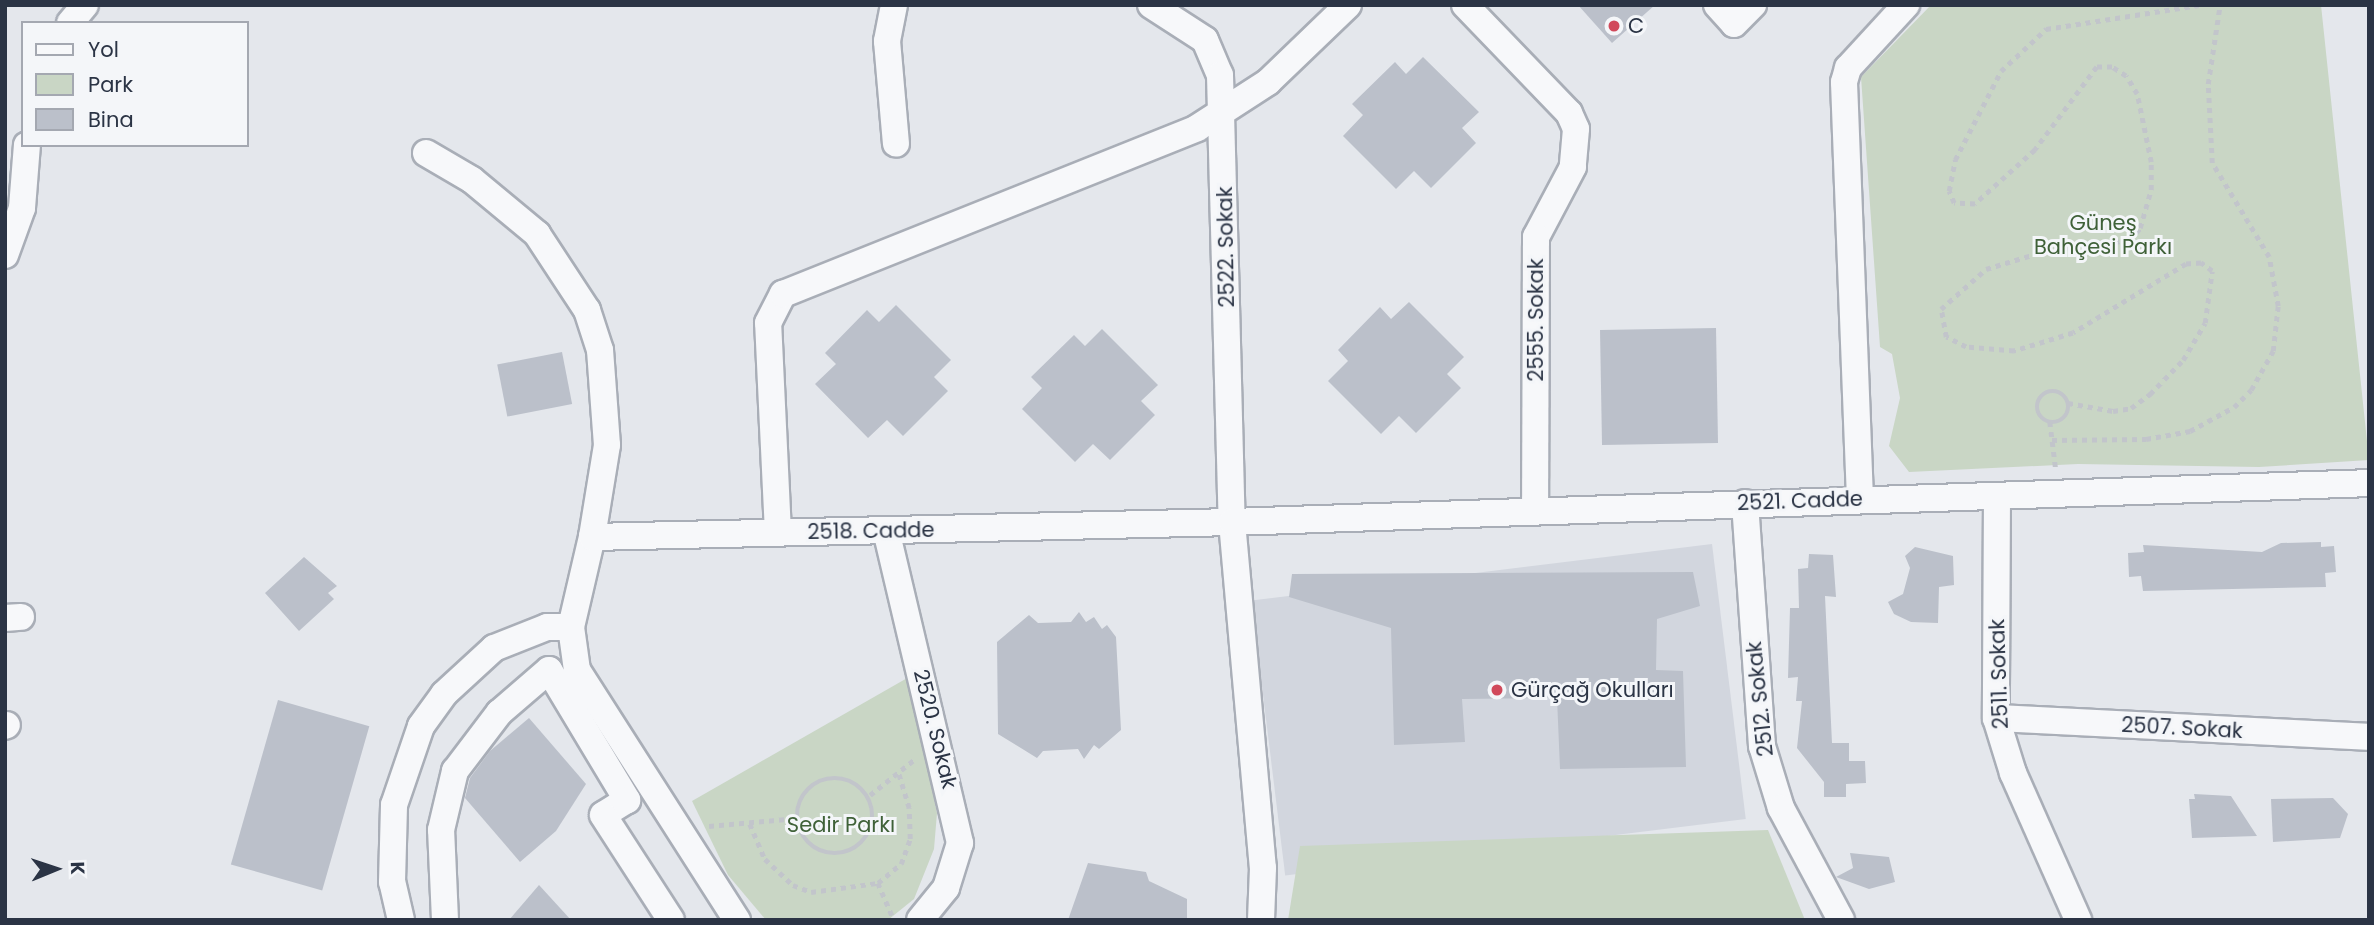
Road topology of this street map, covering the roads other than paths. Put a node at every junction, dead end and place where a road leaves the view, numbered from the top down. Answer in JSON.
{"nodes":[{"id":1,"x":85,"y":5,"type":"edge"},
{"id":2,"x":894,"y":5,"type":"edge"},
{"id":3,"x":1151,"y":5,"type":"edge"},
{"id":4,"x":1348,"y":5,"type":"edge"},
{"id":5,"x":1465,"y":5,"type":"edge"},
{"id":6,"x":1753,"y":5,"type":"edge"},
{"id":7,"x":1906,"y":5,"type":"edge"},
{"id":8,"x":1726,"y":15,"type":"edge"},
{"id":9,"x":71,"y":21,"type":"edge"},
{"id":10,"x":1223,"y":113,"type":"junction"},
{"id":11,"x":896,"y":144,"type":"dead end"},
{"id":12,"x":27,"y":147,"type":"edge"},
{"id":13,"x":426,"y":152,"type":"dead end"},
{"id":14,"x":14,"y":201,"type":"edge"},
{"id":15,"x":5,"y":255,"type":"edge"},
{"id":16,"x":2369,"y":483,"type":"edge"},
{"id":17,"x":1997,"y":496,"type":"junction"},
{"id":18,"x":1860,"y":499,"type":"junction"},
{"id":19,"x":1745,"y":503,"type":"junction"},
{"id":20,"x":1535,"y":511,"type":"junction"},
{"id":21,"x":1232,"y":522,"type":"junction"},
{"id":22,"x":886,"y":530,"type":"junction"},
{"id":23,"x":778,"y":533,"type":"junction"},
{"id":24,"x":592,"y":537,"type":"junction"},
{"id":25,"x":571,"y":627,"type":"junction"},
{"id":26,"x":1996,"y":718,"type":"junction"},
{"id":27,"x":2369,"y":737,"type":"edge"},
{"id":28,"x":731,"y":918,"type":"edge"},
{"id":29,"x":401,"y":920,"type":"edge"},
{"id":30,"x":445,"y":920,"type":"edge"},
{"id":31,"x":671,"y":920,"type":"edge"},
{"id":32,"x":920,"y":920,"type":"edge"},
{"id":33,"x":1261,"y":920,"type":"edge"},
{"id":34,"x":1841,"y":920,"type":"edge"},
{"id":35,"x":2078,"y":920,"type":"edge"}],
"edges":[{"from":1,"to":9,"type":"street"},
{"from":2,"to":11,"type":"street"},
{"from":3,"to":10,"type":"street","name":"2522. Sokak"},
{"from":4,"to":10,"type":"street"},
{"from":5,"to":20,"type":"street","name":"2555. Sokak"},
{"from":6,"to":8,"type":"street"},
{"from":7,"to":18,"type":"street"},
{"from":10,"to":21,"type":"street","name":"2522. Sokak"},
{"from":10,"to":23,"type":"street"},
{"from":12,"to":14,"type":"street"},
{"from":13,"to":24,"type":"street"},
{"from":14,"to":15,"type":"street"},
{"from":16,"to":17,"type":"street","name":"2521. Cadde"},
{"from":17,"to":18,"type":"street","name":"2521. Cadde"},
{"from":17,"to":26,"type":"street","name":"2511. Sokak"},
{"from":18,"to":19,"type":"street","name":"2521. Cadde"},
{"from":19,"to":20,"type":"street","name":"2521. Cadde"},
{"from":19,"to":34,"type":"street","name":"2512. Sokak"},
{"from":20,"to":21,"type":"street","name":"2521. Cadde"},
{"from":21,"to":22,"type":"street","name":"2518. Cadde"},
{"from":21,"to":33,"type":"street"},
{"from":22,"to":23,"type":"street","name":"2518. Cadde"},
{"from":22,"to":32,"type":"street","name":"2520. Sokak"},
{"from":23,"to":24,"type":"street","name":"2518. Cadde"},
{"from":24,"to":25,"type":"street"},
{"from":25,"to":28,"type":"street"},
{"from":25,"to":29,"type":"street"},
{"from":26,"to":27,"type":"street","name":"2507. Sokak"},
{"from":26,"to":35,"type":"street","name":"2511. Sokak"},
{"from":30,"to":31,"type":"street"}]}
